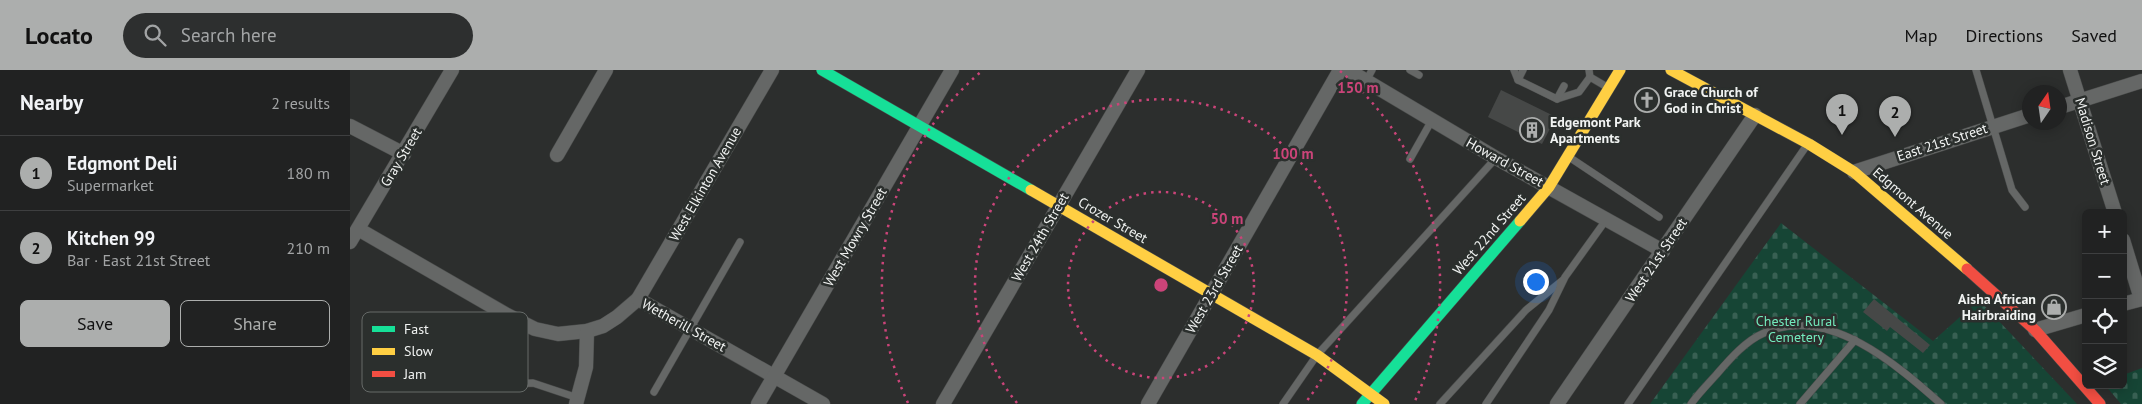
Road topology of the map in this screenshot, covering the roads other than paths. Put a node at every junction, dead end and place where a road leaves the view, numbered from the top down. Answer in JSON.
{"nodes":[{"id":1,"x":452,"y":70,"type":"edge"},
{"id":2,"x":606,"y":70,"type":"edge"},
{"id":3,"x":772,"y":70,"type":"edge"},
{"id":4,"x":822,"y":70,"type":"edge"},
{"id":5,"x":952,"y":70,"type":"edge"},
{"id":6,"x":1138,"y":70,"type":"edge"},
{"id":7,"x":1340,"y":70,"type":"edge"},
{"id":8,"x":1348,"y":70,"type":"edge"},
{"id":9,"x":1410,"y":70,"type":"edge"},
{"id":10,"x":1514,"y":70,"type":"edge"},
{"id":11,"x":1523,"y":70,"type":"edge"},
{"id":12,"x":1620,"y":70,"type":"edge"},
{"id":13,"x":1671,"y":70,"type":"edge"},
{"id":14,"x":1687,"y":70,"type":"edge"},
{"id":15,"x":1976,"y":70,"type":"edge"},
{"id":16,"x":2070,"y":70,"type":"edge"},
{"id":17,"x":1589,"y":74,"type":"edge"},
{"id":18,"x":1419,"y":75,"type":"dead end"},
{"id":19,"x":1369,"y":76,"type":"edge"},
{"id":20,"x":1518,"y":80,"type":"junction"},
{"id":21,"x":2142,"y":81,"type":"edge"},
{"id":22,"x":1696,"y":83,"type":"junction"},
{"id":23,"x":1564,"y":86,"type":"dead end"},
{"id":24,"x":1609,"y":88,"type":"junction"},
{"id":25,"x":1557,"y":99,"type":"junction"},
{"id":26,"x":2080,"y":101,"type":"junction"},
{"id":27,"x":2067,"y":105,"type":"edge"},
{"id":28,"x":1755,"y":115,"type":"junction"},
{"id":29,"x":2022,"y":117,"type":"edge"},
{"id":30,"x":1432,"y":120,"type":"junction"},
{"id":31,"x":350,"y":126,"type":"edge"},
{"id":32,"x":1993,"y":126,"type":"junction"},
{"id":33,"x":920,"y":127,"type":"junction"},
{"id":34,"x":1808,"y":144,"type":"junction"},
{"id":35,"x":404,"y":154,"type":"junction"},
{"id":36,"x":557,"y":155,"type":"dead end"},
{"id":37,"x":1568,"y":156,"type":"junction"},
{"id":38,"x":1496,"y":158,"type":"junction"},
{"id":39,"x":1410,"y":159,"type":"dead end"},
{"id":40,"x":1854,"y":172,"type":"junction"},
{"id":41,"x":1549,"y":187,"type":"junction"},
{"id":42,"x":1058,"y":205,"type":"junction"},
{"id":43,"x":2025,"y":208,"type":"dead end"},
{"id":44,"x":2114,"y":209,"type":"edge"},
{"id":45,"x":1659,"y":217,"type":"dead end"},
{"id":46,"x":1606,"y":220,"type":"junction"},
{"id":47,"x":358,"y":229,"type":"junction"},
{"id":48,"x":350,"y":242,"type":"edge"},
{"id":49,"x":740,"y":242,"type":"dead end"},
{"id":50,"x":1663,"y":251,"type":"junction"},
{"id":51,"x":2127,"y":252,"type":"edge"},
{"id":52,"x":1565,"y":277,"type":"junction"},
{"id":53,"x":1212,"y":293,"type":"junction"},
{"id":54,"x":638,"y":299,"type":"junction"},
{"id":55,"x":2142,"y":299,"type":"edge"},
{"id":56,"x":2127,"y":303,"type":"edge"},
{"id":57,"x":501,"y":312,"type":"edge"},
{"id":58,"x":2082,"y":316,"type":"edge"},
{"id":59,"x":528,"y":326,"type":"edge"},
{"id":60,"x":691,"y":329,"type":"junction"},
{"id":61,"x":2035,"y":330,"type":"junction"},
{"id":62,"x":587,"y":332,"type":"junction"},
{"id":63,"x":1855,"y":340,"type":"junction"},
{"id":64,"x":1317,"y":356,"type":"junction"},
{"id":65,"x":775,"y":375,"type":"junction"},
{"id":66,"x":528,"y":383,"type":"edge"},
{"id":67,"x":654,"y":392,"type":"dead end"},
{"id":68,"x":1369,"y":394,"type":"junction"},
{"id":69,"x":578,"y":401,"type":"edge"},
{"id":70,"x":758,"y":404,"type":"edge"},
{"id":71,"x":823,"y":404,"type":"edge"},
{"id":72,"x":943,"y":404,"type":"edge"},
{"id":73,"x":1148,"y":404,"type":"edge"},
{"id":74,"x":1283,"y":404,"type":"edge"},
{"id":75,"x":1362,"y":404,"type":"edge"},
{"id":76,"x":1384,"y":404,"type":"edge"},
{"id":77,"x":1440,"y":404,"type":"edge"},
{"id":78,"x":1486,"y":404,"type":"edge"},
{"id":79,"x":1557,"y":404,"type":"edge"},
{"id":80,"x":1628,"y":404,"type":"edge"},
{"id":81,"x":1691,"y":404,"type":"edge"},
{"id":82,"x":1800,"y":404,"type":"edge"},
{"id":83,"x":1941,"y":404,"type":"edge"},
{"id":84,"x":2100,"y":404,"type":"edge"}],
"edges":[{"from":1,"to":35,"type":"street","name":"Gray Street"},
{"from":2,"to":36,"type":"street"},
{"from":3,"to":54,"type":"street","name":"West Elkinton Avenue"},
{"from":4,"to":33,"type":"street","name":"Crozer Street"},
{"from":5,"to":33,"type":"street","name":"West Mowry Street"},
{"from":6,"to":42,"type":"street","name":"West 24th Street"},
{"from":7,"to":53,"type":"street","name":"West 23rd Street"},
{"from":8,"to":19,"type":"street","name":"Howard Street"},
{"from":9,"to":18,"type":"lane"},
{"from":10,"to":20,"type":"lane"},
{"from":11,"to":20,"type":"lane"},
{"from":12,"to":24,"type":"street","name":"West 22nd Street"},
{"from":13,"to":22,"type":"street","name":"Edgmont Avenue"},
{"from":14,"to":22,"type":"street"},
{"from":15,"to":32,"type":"lane"},
{"from":16,"to":26,"type":"street","name":"Madison Street"},
{"from":17,"to":24,"type":"lane"},
{"from":17,"to":25,"type":"lane"},
{"from":19,"to":30,"type":"street","name":"Howard Street"},
{"from":20,"to":25,"type":"lane"},
{"from":21,"to":26,"type":"street"},
{"from":22,"to":28,"type":"street","name":"Edgmont Avenue"},
{"from":23,"to":25,"type":"lane"},
{"from":24,"to":37,"type":"street","name":"West 22nd Street"},
{"from":26,"to":27,"type":"street"},
{"from":26,"to":44,"type":"street","name":"Madison Street"},
{"from":28,"to":34,"type":"street","name":"Edgmont Avenue"},
{"from":28,"to":50,"type":"street","name":"West 21st Street"},
{"from":29,"to":32,"type":"street","name":"East 21st Street"},
{"from":30,"to":38,"type":"street","name":"Howard Street"},
{"from":30,"to":39,"type":"lane"},
{"from":31,"to":35,"type":"street"},
{"from":32,"to":40,"type":"street","name":"East 21st Street"},
{"from":32,"to":43,"type":"lane"},
{"from":33,"to":42,"type":"street","name":"Crozer Street"},
{"from":33,"to":65,"type":"street","name":"West Mowry Street"},
{"from":34,"to":40,"type":"street","name":"Edgmont Avenue"},
{"from":34,"to":80,"type":"lane"},
{"from":35,"to":47,"type":"street","name":"Gray Street"},
{"from":37,"to":41,"type":"street","name":"West 22nd Street"},
{"from":37,"to":45,"type":"lane"},
{"from":38,"to":41,"type":"street","name":"Howard Street"},
{"from":38,"to":64,"type":"lane"},
{"from":40,"to":61,"type":"street","name":"Edgmont Avenue"},
{"from":41,"to":46,"type":"street","name":"Howard Street"},
{"from":41,"to":68,"type":"street","name":"West 22nd Street"},
{"from":42,"to":53,"type":"street","name":"Crozer Street"},
{"from":42,"to":72,"type":"street","name":"West 24th Street"},
{"from":46,"to":50,"type":"street","name":"Howard Street"},
{"from":46,"to":52,"type":"lane"},
{"from":47,"to":48,"type":"street","name":"Gray Street"},
{"from":47,"to":57,"type":"street","name":"Wetherill Street"},
{"from":49,"to":60,"type":"lane"},
{"from":50,"to":79,"type":"street","name":"West 21st Street"},
{"from":51,"to":55,"type":"street"},
{"from":52,"to":77,"type":"lane"},
{"from":52,"to":78,"type":"lane"},
{"from":53,"to":64,"type":"street","name":"Crozer Street"},
{"from":53,"to":73,"type":"street","name":"West 23rd Street"},
{"from":54,"to":60,"type":"street","name":"Wetherill Street"},
{"from":54,"to":62,"type":"street","name":"Wetherill Street"},
{"from":55,"to":56,"type":"street"},
{"from":58,"to":61,"type":"street"},
{"from":59,"to":62,"type":"street","name":"Wetherill Street"},
{"from":60,"to":65,"type":"street","name":"Wetherill Street"},
{"from":60,"to":67,"type":"lane"},
{"from":61,"to":84,"type":"street","name":"Edgmont Avenue"},
{"from":62,"to":69,"type":"street"},
{"from":63,"to":81,"type":"lane"},
{"from":63,"to":82,"type":"lane"},
{"from":63,"to":83,"type":"lane"},
{"from":64,"to":68,"type":"street","name":"Crozer Street"},
{"from":64,"to":74,"type":"lane"},
{"from":65,"to":70,"type":"street","name":"West Mowry Street"},
{"from":65,"to":71,"type":"street","name":"Wetherill Street"},
{"from":66,"to":69,"type":"lane"},
{"from":68,"to":75,"type":"street","name":"West 22nd Street"},
{"from":68,"to":76,"type":"street","name":"Crozer Street"}]}
